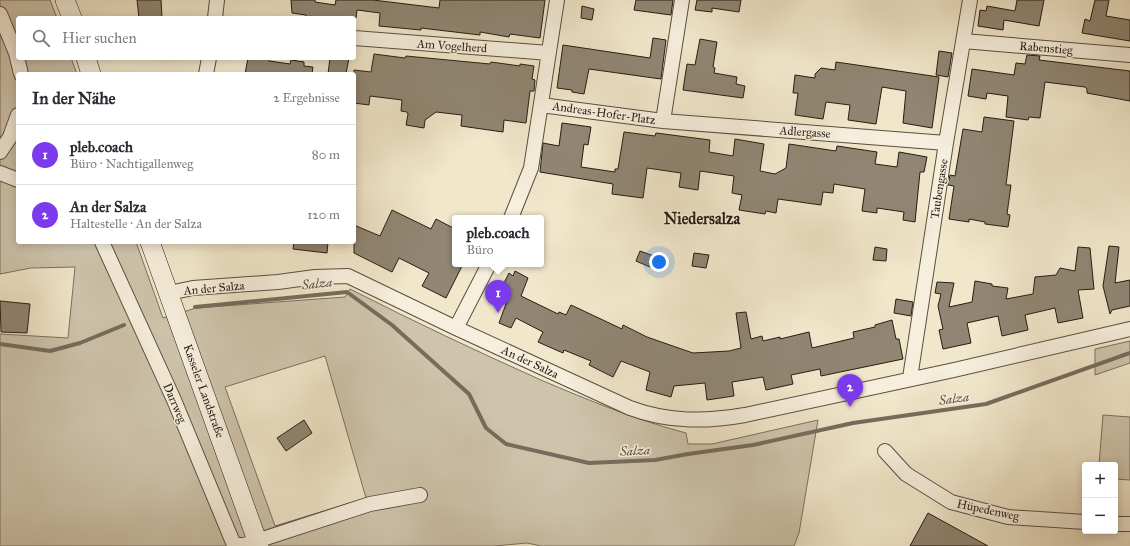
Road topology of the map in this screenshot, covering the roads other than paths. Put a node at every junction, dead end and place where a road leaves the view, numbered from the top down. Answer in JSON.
{"nodes":[{"id":1,"x":65,"y":0,"type":"edge"},
{"id":2,"x":218,"y":0,"type":"edge"},
{"id":3,"x":557,"y":0,"type":"edge"},
{"id":4,"x":682,"y":0,"type":"edge"},
{"id":5,"x":970,"y":0,"type":"edge"},
{"id":6,"x":0,"y":14,"type":"edge"},
{"id":7,"x":71,"y":16,"type":"edge"},
{"id":8,"x":215,"y":16,"type":"edge"},
{"id":9,"x":356,"y":38,"type":"edge"},
{"id":10,"x":963,"y":41,"type":"junction"},
{"id":11,"x":16,"y":53,"type":"edge"},
{"id":12,"x":549,"y":53,"type":"junction"},
{"id":13,"x":1130,"y":55,"type":"edge"},
{"id":14,"x":18,"y":60,"type":"edge"},
{"id":15,"x":87,"y":60,"type":"edge"},
{"id":16,"x":209,"y":60,"type":"edge"},
{"id":17,"x":21,"y":72,"type":"edge"},
{"id":18,"x":90,"y":72,"type":"edge"},
{"id":19,"x":206,"y":72,"type":"edge"},
{"id":20,"x":541,"y":105,"type":"junction"},
{"id":21,"x":16,"y":120,"type":"edge"},
{"id":22,"x":664,"y":121,"type":"junction"},
{"id":23,"x":946,"y":143,"type":"junction"},
{"id":24,"x":0,"y":152,"type":"edge"},
{"id":25,"x":0,"y":173,"type":"edge"},
{"id":26,"x":16,"y":179,"type":"edge"},
{"id":27,"x":512,"y":215,"type":"edge"},
{"id":28,"x":103,"y":244,"type":"edge"},
{"id":29,"x":151,"y":244,"type":"edge"},
{"id":30,"x":487,"y":267,"type":"edge"},
{"id":31,"x":169,"y":293,"type":"junction"},
{"id":32,"x":456,"y":328,"type":"junction"},
{"id":33,"x":1130,"y":329,"type":"edge"},
{"id":34,"x":910,"y":378,"type":"junction"},
{"id":35,"x":884,"y":451,"type":"dead end"},
{"id":36,"x":420,"y":495,"type":"dead end"},
{"id":37,"x":1082,"y":522,"type":"edge"},
{"id":38,"x":1118,"y":524,"type":"edge"},
{"id":39,"x":1130,"y":524,"type":"edge"},
{"id":40,"x":258,"y":543,"type":"edge"}],
"edges":[{"from":1,"to":7,"type":"main road"},
{"from":2,"to":8,"type":"street"},
{"from":3,"to":12,"type":"street"},
{"from":4,"to":22,"type":"street","name":"Andreas-Hofer-Platz"},
{"from":5,"to":10,"type":"street","name":"Taubengasse"},
{"from":6,"to":11,"type":"street"},
{"from":9,"to":12,"type":"street","name":"Am Vogelherd"},
{"from":10,"to":13,"type":"street","name":"Rabenstieg"},
{"from":10,"to":23,"type":"street","name":"Taubengasse"},
{"from":12,"to":20,"type":"street"},
{"from":14,"to":17,"type":"street"},
{"from":15,"to":18,"type":"main road"},
{"from":16,"to":19,"type":"street"},
{"from":20,"to":22,"type":"street","name":"Andreas-Hofer-Platz"},
{"from":20,"to":27,"type":"street"},
{"from":21,"to":24,"type":"street"},
{"from":22,"to":23,"type":"street","name":"Adlergasse"},
{"from":23,"to":34,"type":"street","name":"Taubengasse"},
{"from":25,"to":26,"type":"street"},
{"from":28,"to":40,"type":"street","name":"Darrweg"},
{"from":29,"to":31,"type":"main road","name":"Kasseler Landstraße"},
{"from":30,"to":32,"type":"street"},
{"from":31,"to":32,"type":"street","name":"An der Salza"},
{"from":31,"to":40,"type":"main road","name":"Kasseler Landstraße"},
{"from":32,"to":34,"type":"street","name":"An der Salza"},
{"from":33,"to":34,"type":"street","name":"An der Salza"},
{"from":35,"to":37,"type":"street","name":"Hüpedenweg"},
{"from":36,"to":40,"type":"street"},
{"from":38,"to":39,"type":"street"}]}
